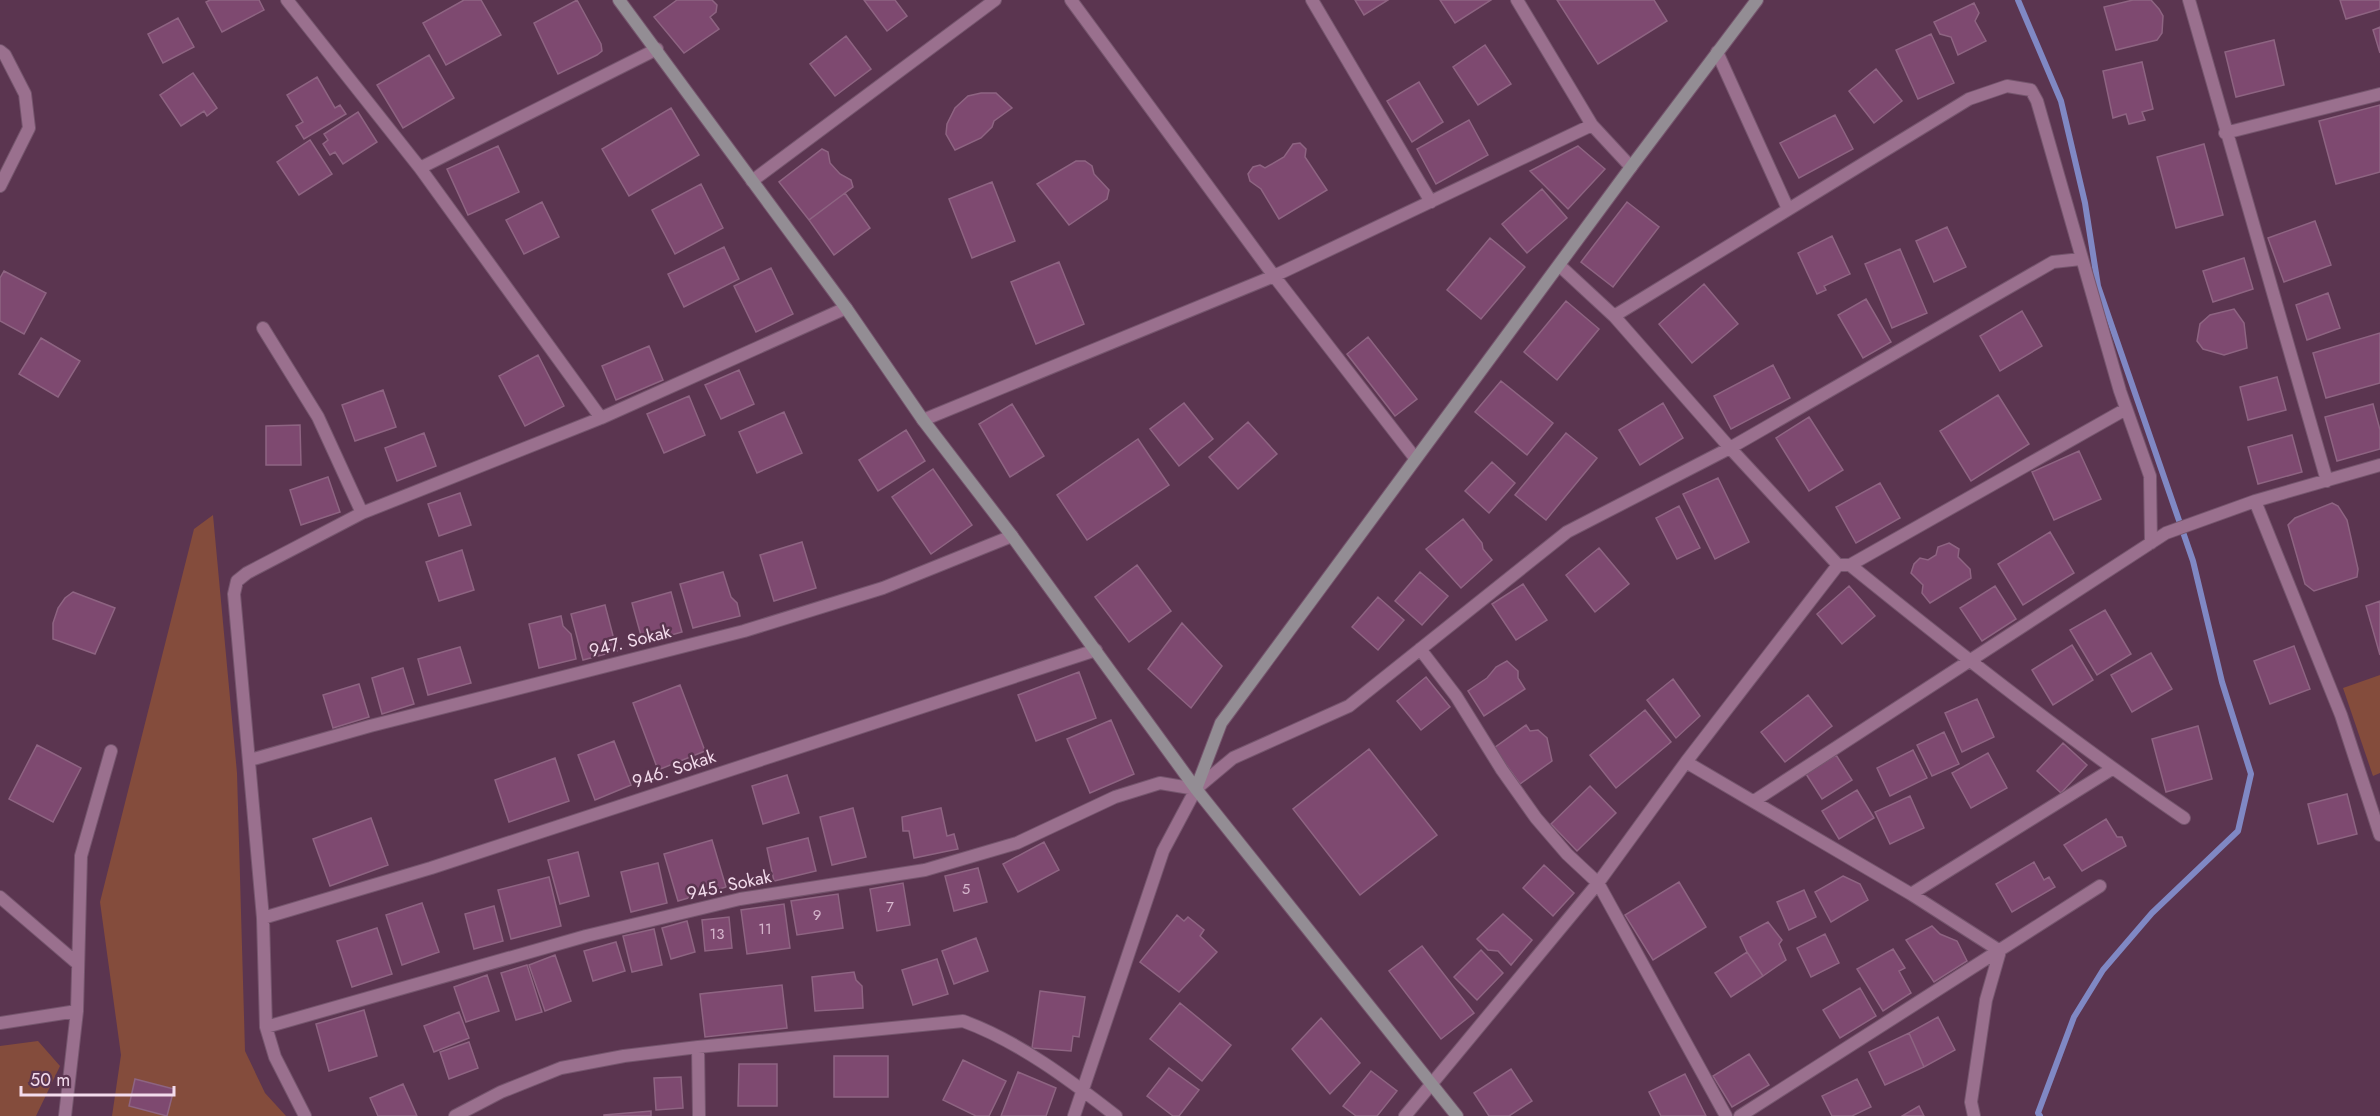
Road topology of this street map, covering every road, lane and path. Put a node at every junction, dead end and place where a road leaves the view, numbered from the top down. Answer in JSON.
{"nodes":[{"id":1,"x":287,"y":0,"type":"edge"},
{"id":2,"x":619,"y":0,"type":"edge"},
{"id":3,"x":995,"y":0,"type":"edge"},
{"id":4,"x":1071,"y":0,"type":"edge"},
{"id":5,"x":1312,"y":0,"type":"edge"},
{"id":6,"x":1517,"y":0,"type":"edge"},
{"id":7,"x":1757,"y":0,"type":"edge"},
{"id":8,"x":2189,"y":0,"type":"edge"},
{"id":9,"x":657,"y":49,"type":"junction"},
{"id":10,"x":0,"y":51,"type":"edge"},
{"id":11,"x":1718,"y":52,"type":"junction"},
{"id":12,"x":2380,"y":94,"type":"edge"},
{"id":13,"x":1592,"y":124,"type":"junction"},
{"id":14,"x":2225,"y":133,"type":"junction"},
{"id":15,"x":1630,"y":167,"type":"junction"},
{"id":16,"x":420,"y":168,"type":"junction"},
{"id":17,"x":752,"y":181,"type":"junction"},
{"id":18,"x":0,"y":186,"type":"edge"},
{"id":19,"x":1431,"y":202,"type":"junction"},
{"id":20,"x":1788,"y":209,"type":"junction"},
{"id":21,"x":2081,"y":259,"type":"junction"},
{"id":22,"x":1560,"y":266,"type":"junction"},
{"id":23,"x":1274,"y":276,"type":"junction"},
{"id":24,"x":846,"y":308,"type":"junction"},
{"id":25,"x":1614,"y":316,"type":"junction"},
{"id":26,"x":263,"y":328,"type":"dead end"},
{"id":27,"x":2126,"y":409,"type":"junction"},
{"id":28,"x":601,"y":418,"type":"junction"},
{"id":29,"x":923,"y":420,"type":"junction"},
{"id":30,"x":1730,"y":448,"type":"junction"},
{"id":31,"x":1415,"y":458,"type":"junction"},
{"id":32,"x":2380,"y":465,"type":"edge"},
{"id":33,"x":2326,"y":481,"type":"junction"},
{"id":34,"x":2255,"y":501,"type":"junction"},
{"id":35,"x":363,"y":513,"type":"junction"},
{"id":36,"x":1012,"y":536,"type":"junction"},
{"id":37,"x":2151,"y":543,"type":"junction"},
{"id":38,"x":1844,"y":565,"type":"junction"},
{"id":39,"x":1419,"y":649,"type":"junction"},
{"id":40,"x":1096,"y":650,"type":"junction"},
{"id":41,"x":1970,"y":662,"type":"junction"},
{"id":42,"x":111,"y":751,"type":"dead end"},
{"id":43,"x":250,"y":760,"type":"junction"},
{"id":44,"x":1686,"y":762,"type":"junction"},
{"id":45,"x":2112,"y":769,"type":"junction"},
{"id":46,"x":1196,"y":789,"type":"junction"},
{"id":47,"x":1754,"y":801,"type":"junction"},
{"id":48,"x":2184,"y":818,"type":"dead end"},
{"id":49,"x":2380,"y":835,"type":"edge"},
{"id":50,"x":1598,"y":883,"type":"junction"},
{"id":51,"x":2100,"y":886,"type":"dead end"},
{"id":52,"x":1911,"y":894,"type":"junction"},
{"id":53,"x":0,"y":897,"type":"edge"},
{"id":54,"x":263,"y":918,"type":"junction"},
{"id":55,"x":2000,"y":951,"type":"junction"},
{"id":56,"x":78,"y":964,"type":"junction"},
{"id":57,"x":77,"y":1011,"type":"junction"},
{"id":58,"x":0,"y":1023,"type":"edge"},
{"id":59,"x":266,"y":1027,"type":"junction"},
{"id":60,"x":698,"y":1047,"type":"junction"},
{"id":61,"x":1431,"y":1083,"type":"junction"},
{"id":62,"x":1081,"y":1089,"type":"junction"},
{"id":63,"x":65,"y":1116,"type":"edge"},
{"id":64,"x":305,"y":1116,"type":"edge"},
{"id":65,"x":455,"y":1116,"type":"edge"},
{"id":66,"x":699,"y":1116,"type":"edge"},
{"id":67,"x":1074,"y":1116,"type":"edge"},
{"id":68,"x":1116,"y":1116,"type":"edge"},
{"id":69,"x":1405,"y":1116,"type":"edge"},
{"id":70,"x":1457,"y":1116,"type":"edge"},
{"id":71,"x":1726,"y":1116,"type":"edge"},
{"id":72,"x":1740,"y":1116,"type":"edge"},
{"id":73,"x":1974,"y":1116,"type":"edge"}],
"edges":[{"from":1,"to":16,"type":"street"},
{"from":2,"to":9,"type":"street"},
{"from":3,"to":17,"type":"street"},
{"from":4,"to":23,"type":"street"},
{"from":5,"to":19,"type":"street"},
{"from":6,"to":13,"type":"street"},
{"from":7,"to":11,"type":"street"},
{"from":8,"to":14,"type":"street"},
{"from":9,"to":16,"type":"street"},
{"from":9,"to":17,"type":"street"},
{"from":10,"to":18,"type":"street"},
{"from":11,"to":15,"type":"street"},
{"from":11,"to":20,"type":"street"},
{"from":12,"to":14,"type":"street"},
{"from":13,"to":15,"type":"street"},
{"from":13,"to":19,"type":"street"},
{"from":14,"to":33,"type":"street"},
{"from":15,"to":22,"type":"street"},
{"from":16,"to":28,"type":"street"},
{"from":17,"to":24,"type":"street"},
{"from":19,"to":23,"type":"street"},
{"from":20,"to":21,"type":"street"},
{"from":20,"to":25,"type":"street"},
{"from":21,"to":27,"type":"street"},
{"from":21,"to":30,"type":"street"},
{"from":22,"to":25,"type":"street"},
{"from":22,"to":31,"type":"street"},
{"from":23,"to":29,"type":"street"},
{"from":23,"to":31,"type":"street"},
{"from":24,"to":28,"type":"street"},
{"from":24,"to":29,"type":"street"},
{"from":25,"to":30,"type":"street"},
{"from":26,"to":35,"type":"street"},
{"from":27,"to":37,"type":"street"},
{"from":27,"to":38,"type":"street"},
{"from":28,"to":35,"type":"street"},
{"from":29,"to":36,"type":"street"},
{"from":30,"to":38,"type":"street"},
{"from":30,"to":39,"type":"street"},
{"from":31,"to":46,"type":"street"},
{"from":32,"to":33,"type":"street"},
{"from":33,"to":34,"type":"street"},
{"from":34,"to":37,"type":"street"},
{"from":34,"to":49,"type":"street"},
{"from":35,"to":43,"type":"street"},
{"from":36,"to":40,"type":"street"},
{"from":36,"to":43,"type":"street","name":"947. Sokak"},
{"from":37,"to":41,"type":"street"},
{"from":38,"to":41,"type":"street"},
{"from":38,"to":44,"type":"street"},
{"from":39,"to":46,"type":"street"},
{"from":39,"to":50,"type":"street"},
{"from":40,"to":46,"type":"street"},
{"from":40,"to":54,"type":"street","name":"946. Sokak"},
{"from":41,"to":45,"type":"street"},
{"from":41,"to":47,"type":"street"},
{"from":42,"to":56,"type":"street"},
{"from":43,"to":54,"type":"street"},
{"from":44,"to":47,"type":"street"},
{"from":44,"to":50,"type":"street"},
{"from":45,"to":48,"type":"street"},
{"from":45,"to":52,"type":"street"},
{"from":46,"to":59,"type":"street","name":"945. Sokak"},
{"from":46,"to":61,"type":"street"},
{"from":46,"to":62,"type":"street"},
{"from":47,"to":52,"type":"street"},
{"from":50,"to":61,"type":"street"},
{"from":50,"to":71,"type":"street"},
{"from":51,"to":55,"type":"street"},
{"from":52,"to":55,"type":"street"},
{"from":53,"to":56,"type":"street"},
{"from":54,"to":59,"type":"street"},
{"from":55,"to":72,"type":"street"},
{"from":55,"to":73,"type":"street"},
{"from":56,"to":57,"type":"street"},
{"from":57,"to":58,"type":"street"},
{"from":57,"to":63,"type":"street"},
{"from":59,"to":64,"type":"street"},
{"from":60,"to":62,"type":"street"},
{"from":60,"to":65,"type":"street"},
{"from":60,"to":66,"type":"street"},
{"from":61,"to":69,"type":"street"},
{"from":61,"to":70,"type":"street"},
{"from":62,"to":67,"type":"street"},
{"from":62,"to":68,"type":"street"}]}
